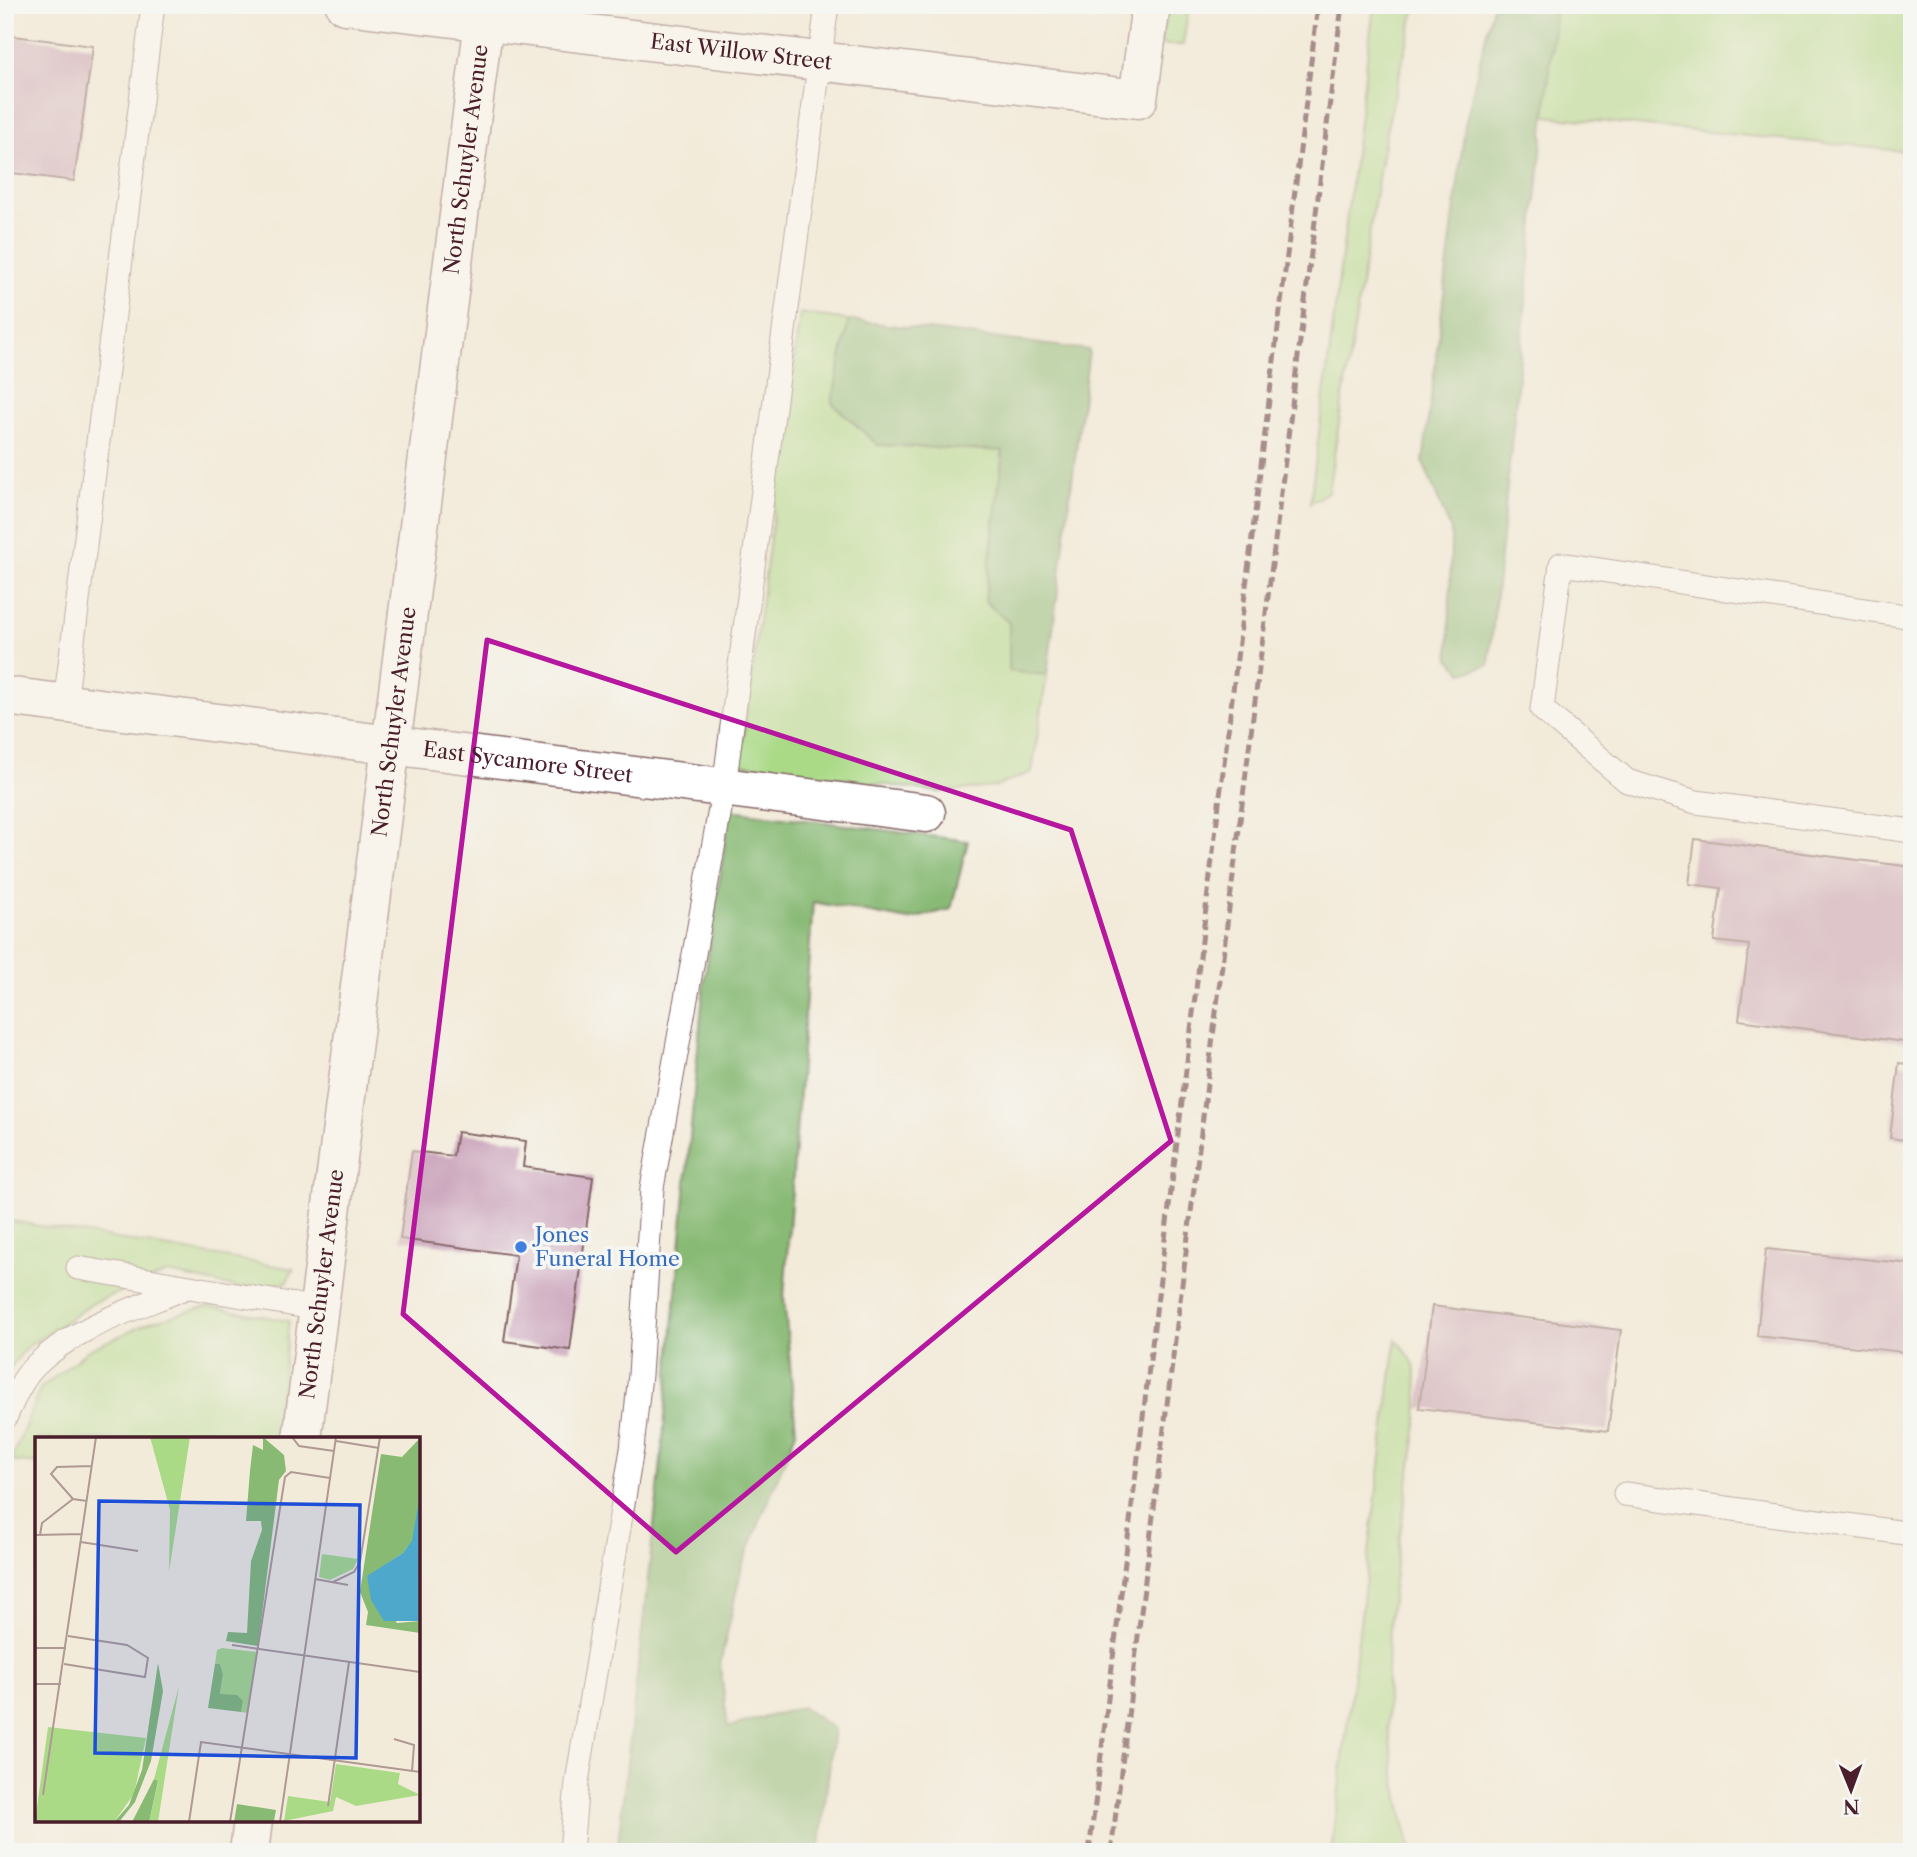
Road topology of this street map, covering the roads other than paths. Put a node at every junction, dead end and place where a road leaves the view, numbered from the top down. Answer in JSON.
{"nodes":[{"id":1,"x":153,"y":5,"type":"edge"},
{"id":2,"x":345,"y":5,"type":"edge"},
{"id":3,"x":827,"y":5,"type":"edge"},
{"id":4,"x":1151,"y":5,"type":"edge"},
{"id":5,"x":485,"y":14,"type":"edge"},
{"id":6,"x":820,"y":62,"type":"junction"},
{"id":7,"x":1912,"y":617,"type":"edge"},
{"id":8,"x":5,"y":696,"type":"edge"},
{"id":9,"x":65,"y":704,"type":"junction"},
{"id":10,"x":391,"y":745,"type":"junction"},
{"id":11,"x":724,"y":787,"type":"junction"},
{"id":12,"x":926,"y":813,"type":"dead end"},
{"id":13,"x":1912,"y":831,"type":"edge"},
{"id":14,"x":78,"y":1268,"type":"dead end"},
{"id":15,"x":187,"y":1287,"type":"junction"},
{"id":16,"x":318,"y":1309,"type":"junction"},
{"id":17,"x":5,"y":1418,"type":"edge"},
{"id":18,"x":302,"y":1437,"type":"edge"},
{"id":19,"x":1625,"y":1494,"type":"dead end"},
{"id":20,"x":1912,"y":1534,"type":"edge"},
{"id":21,"x":253,"y":1822,"type":"edge"},
{"id":22,"x":249,"y":1852,"type":"edge"},
{"id":23,"x":570,"y":1852,"type":"edge"}],
"edges":[{"from":1,"to":9,"type":"lane"},
{"from":2,"to":5,"type":"street","name":"East Willow Street"},
{"from":3,"to":6,"type":"lane"},
{"from":4,"to":6,"type":"street","name":"East Willow Street"},
{"from":5,"to":6,"type":"street","name":"East Willow Street"},
{"from":5,"to":10,"type":"street","name":"North Schuyler Avenue"},
{"from":6,"to":11,"type":"lane"},
{"from":7,"to":13,"type":"lane"},
{"from":8,"to":9,"type":"street","name":"East Sycamore Street"},
{"from":9,"to":10,"type":"street","name":"East Sycamore Street"},
{"from":10,"to":11,"type":"street","name":"East Sycamore Street"},
{"from":10,"to":16,"type":"street","name":"North Schuyler Avenue"},
{"from":11,"to":12,"type":"street","name":"East Sycamore Street"},
{"from":11,"to":23,"type":"lane"},
{"from":14,"to":15,"type":"lane"},
{"from":15,"to":16,"type":"lane"},
{"from":15,"to":17,"type":"lane"},
{"from":16,"to":18,"type":"street","name":"North Schuyler Avenue"},
{"from":19,"to":20,"type":"lane"},
{"from":21,"to":22,"type":"street"}]}
